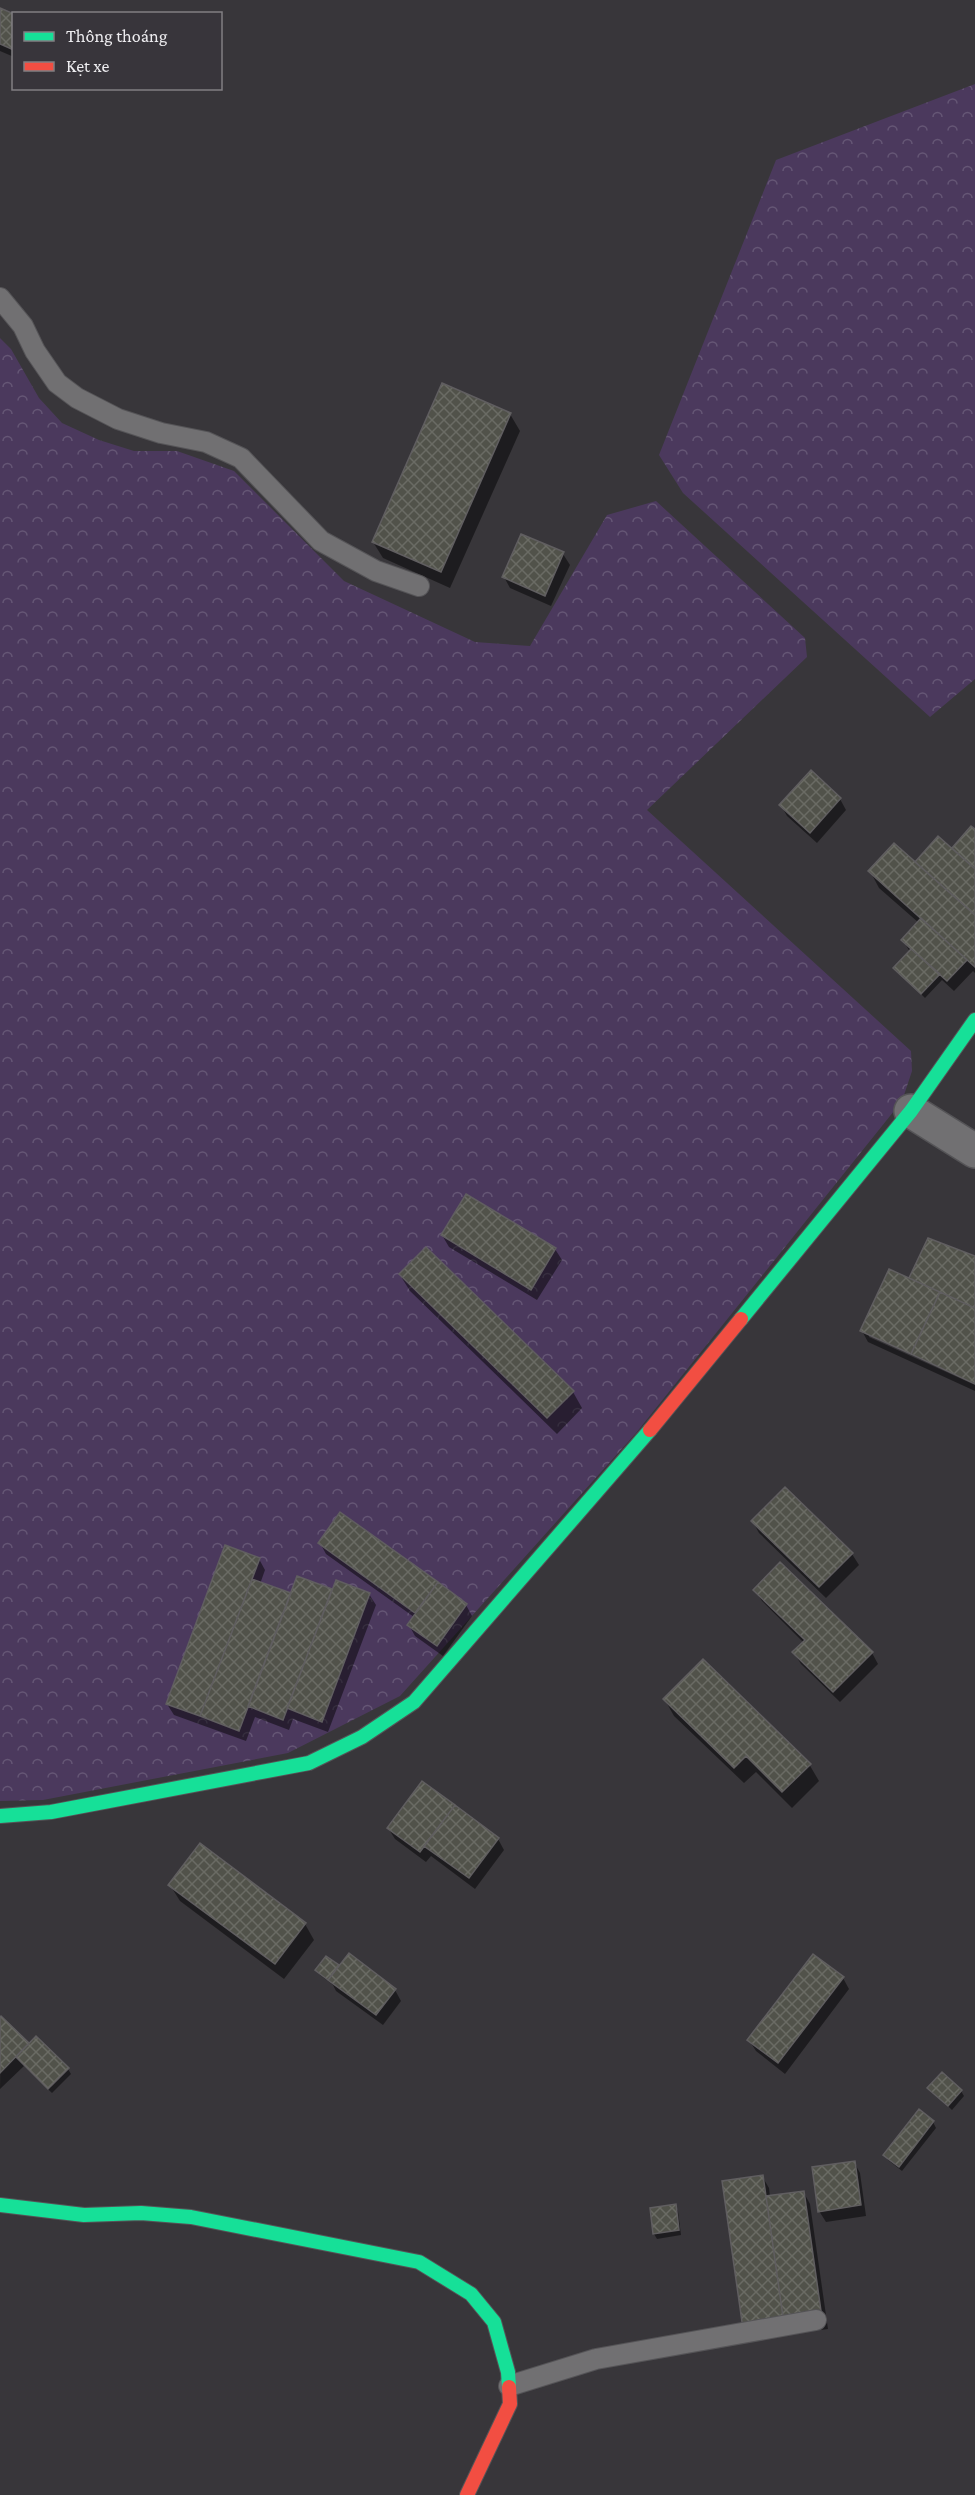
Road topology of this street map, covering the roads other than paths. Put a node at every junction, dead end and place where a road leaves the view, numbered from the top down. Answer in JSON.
{"nodes":[{"id":1,"x":0,"y":298,"type":"edge"},
{"id":2,"x":419,"y":586,"type":"dead end"},
{"id":3,"x":975,"y":1020,"type":"edge"},
{"id":4,"x":911,"y":1111,"type":"junction"},
{"id":5,"x":975,"y":1151,"type":"edge"},
{"id":6,"x":0,"y":1816,"type":"edge"},
{"id":7,"x":0,"y":2205,"type":"edge"},
{"id":8,"x":816,"y":2320,"type":"dead end"},
{"id":9,"x":509,"y":2386,"type":"junction"},
{"id":10,"x":467,"y":2495,"type":"edge"}],
"edges":[{"from":1,"to":2,"type":"lane"},
{"from":3,"to":4,"type":"street"},
{"from":4,"to":5,"type":"street"},
{"from":4,"to":6,"type":"street"},
{"from":7,"to":9,"type":"street"},
{"from":8,"to":9,"type":"lane"},
{"from":9,"to":10,"type":"street"}]}
